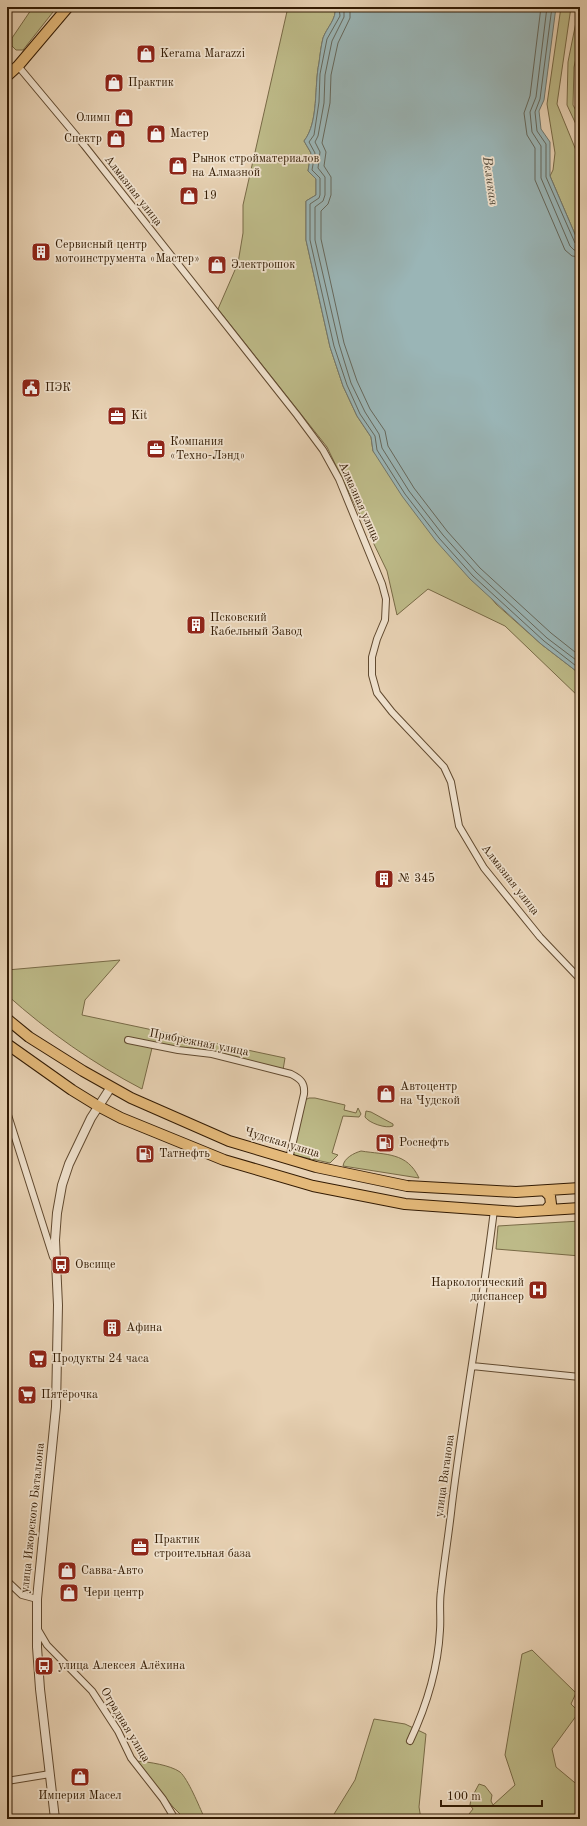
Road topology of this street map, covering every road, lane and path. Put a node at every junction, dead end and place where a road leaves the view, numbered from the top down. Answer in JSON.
{"nodes":[{"id":1,"x":68,"y":7,"type":"edge"},
{"id":2,"x":18,"y":66,"type":"junction"},
{"id":3,"x":7,"y":76,"type":"edge"},
{"id":4,"x":580,"y":979,"type":"edge"},
{"id":5,"x":7,"y":1019,"type":"edge"},
{"id":6,"x":128,"y":1040,"type":"dead end"},
{"id":7,"x":8,"y":1047,"type":"edge"},
{"id":8,"x":111,"y":1088,"type":"junction"},
{"id":9,"x":98,"y":1106,"type":"junction"},
{"id":10,"x":7,"y":1112,"type":"edge"},
{"id":11,"x":289,"y":1159,"type":"junction"},
{"id":12,"x":580,"y":1188,"type":"edge"},
{"id":13,"x":546,"y":1190,"type":"junction"},
{"id":14,"x":580,"y":1208,"type":"edge"},
{"id":15,"x":494,"y":1210,"type":"junction"},
{"id":16,"x":546,"y":1210,"type":"junction"},
{"id":17,"x":56,"y":1265,"type":"junction"},
{"id":18,"x":472,"y":1366,"type":"junction"},
{"id":19,"x":580,"y":1377,"type":"edge"},
{"id":20,"x":7,"y":1581,"type":"edge"},
{"id":21,"x":37,"y":1599,"type":"junction"},
{"id":22,"x":37,"y":1628,"type":"junction"},
{"id":23,"x":410,"y":1741,"type":"dead end"},
{"id":24,"x":50,"y":1774,"type":"junction"},
{"id":25,"x":7,"y":1781,"type":"edge"},
{"id":26,"x":55,"y":1819,"type":"edge"},
{"id":27,"x":175,"y":1819,"type":"edge"}],
"edges":[{"from":1,"to":2,"type":"main road"},
{"from":2,"to":3,"type":"main road"},
{"from":2,"to":4,"type":"street","name":"Алмазная улица"},
{"from":5,"to":8,"type":"main road","name":"Чудская улица"},
{"from":6,"to":11,"type":"street","name":"Прибрежная улица"},
{"from":7,"to":9,"type":"main road"},
{"from":8,"to":9,"type":"street","name":"улица Ижорского Батальона"},
{"from":8,"to":11,"type":"main road","name":"Чудская улица"},
{"from":9,"to":15,"type":"main road"},
{"from":9,"to":17,"type":"street","name":"улица Ижорского Батальона"},
{"from":10,"to":17,"type":"street","name":"улица Ижорского Батальона"},
{"from":11,"to":13,"type":"main road","name":"Чудская улица"},
{"from":12,"to":13,"type":"main road","name":"Чудская улица"},
{"from":13,"to":16,"type":"main road"},
{"from":14,"to":16,"type":"main road"},
{"from":15,"to":16,"type":"main road"},
{"from":15,"to":18,"type":"street","name":"улица Ваганова"},
{"from":17,"to":21,"type":"street","name":"улица Ижорского Батальона"},
{"from":18,"to":19,"type":"street"},
{"from":18,"to":23,"type":"street","name":"улица Ваганова"},
{"from":20,"to":21,"type":"street"},
{"from":21,"to":22,"type":"street","name":"улица Ижорского Батальона"},
{"from":22,"to":24,"type":"street","name":"улица Ижорского Батальона"},
{"from":22,"to":27,"type":"street","name":"Отрадная улица"},
{"from":24,"to":25,"type":"street"},
{"from":24,"to":26,"type":"street","name":"улица Ижорского Батальона"}]}
